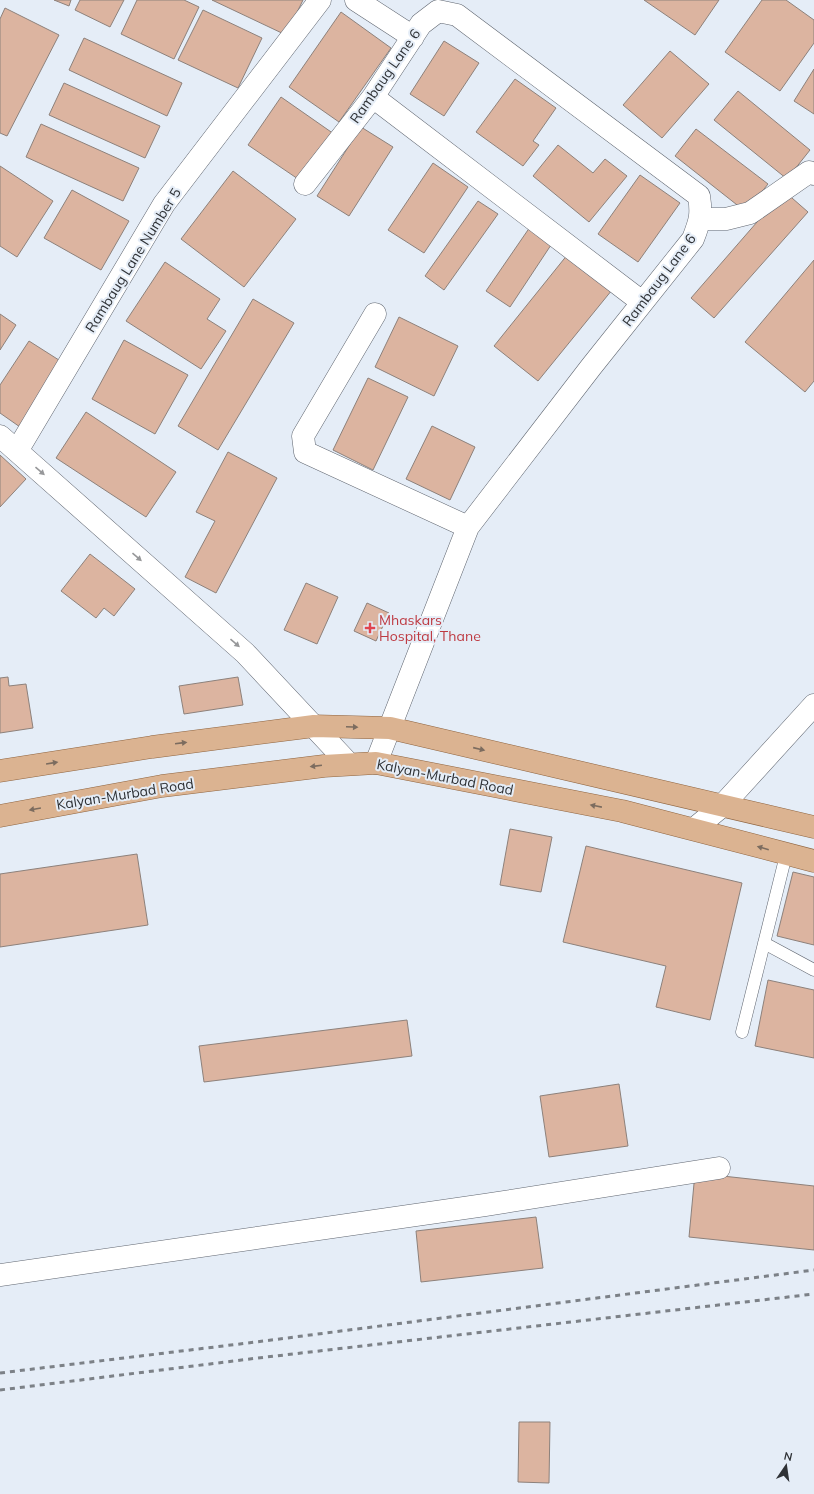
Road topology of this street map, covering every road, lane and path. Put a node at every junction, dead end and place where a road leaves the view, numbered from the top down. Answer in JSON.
{"nodes":[{"id":1,"x":320,"y":0,"type":"edge"},
{"id":2,"x":356,"y":0,"type":"edge"},
{"id":3,"x":413,"y":37,"type":"junction"},
{"id":4,"x":373,"y":97,"type":"junction"},
{"id":5,"x":814,"y":174,"type":"edge"},
{"id":6,"x":305,"y":184,"type":"dead end"},
{"id":7,"x":701,"y":219,"type":"junction"},
{"id":8,"x":642,"y":302,"type":"junction"},
{"id":9,"x":375,"y":314,"type":"dead end"},
{"id":10,"x":0,"y":436,"type":"edge"},
{"id":11,"x":17,"y":451,"type":"junction"},
{"id":12,"x":468,"y":527,"type":"junction"},
{"id":13,"x":814,"y":705,"type":"edge"},
{"id":14,"x":314,"y":726,"type":"junction"},
{"id":15,"x":390,"y":728,"type":"junction"},
{"id":16,"x":376,"y":763,"type":"junction"},
{"id":17,"x":349,"y":764,"type":"junction"},
{"id":18,"x":0,"y":771,"type":"edge"},
{"id":19,"x":636,"y":786,"type":"junction"},
{"id":20,"x":722,"y":806,"type":"junction"},
{"id":21,"x":622,"y":811,"type":"junction"},
{"id":22,"x":0,"y":816,"type":"edge"},
{"id":23,"x":814,"y":827,"type":"edge"},
{"id":24,"x":694,"y":829,"type":"junction"},
{"id":25,"x":786,"y":855,"type":"junction"},
{"id":26,"x":814,"y":861,"type":"edge"},
{"id":27,"x":764,"y":943,"type":"junction"},
{"id":28,"x":814,"y":970,"type":"edge"},
{"id":29,"x":742,"y":1032,"type":"dead end"},
{"id":30,"x":719,"y":1168,"type":"dead end"},
{"id":31,"x":0,"y":1275,"type":"edge"}],
"edges":[{"from":1,"to":11,"type":"street","name":"Rambaug Lane Number 5"},
{"from":2,"to":3,"type":"street"},
{"from":3,"to":4,"type":"street","name":"Rambaug Lane 6"},
{"from":3,"to":7,"type":"street","name":"Rambaug Lane 6"},
{"from":4,"to":6,"type":"street","name":"Rambaug Lane 6"},
{"from":4,"to":8,"type":"street"},
{"from":5,"to":7,"type":"street"},
{"from":7,"to":8,"type":"street","name":"Rambaug Lane 6"},
{"from":8,"to":12,"type":"street","name":"Rambaug Lane 6"},
{"from":9,"to":12,"type":"street"},
{"from":10,"to":11,"type":"street"},
{"from":11,"to":14,"type":"street","one_way":true},
{"from":12,"to":15,"type":"street","name":"Rambaug Lane 6"},
{"from":13,"to":20,"type":"street"},
{"from":14,"to":15,"type":"main road","one_way":true},
{"from":14,"to":17,"type":"street"},
{"from":18,"to":14,"type":"main road","one_way":true},
{"from":15,"to":16,"type":"street","name":"Rambaug Lane 6"},
{"from":15,"to":19,"type":"main road","one_way":true},
{"from":16,"to":17,"type":"main road","name":"Kalyan-Murbad Road"},
{"from":21,"to":16,"type":"main road","name":"Kalyan-Murbad Road","one_way":true},
{"from":17,"to":22,"type":"main road","name":"Kalyan-Murbad Road","one_way":true},
{"from":19,"to":20,"type":"main road"},
{"from":19,"to":21,"type":"main road"},
{"from":20,"to":23,"type":"main road"},
{"from":20,"to":24,"type":"street"},
{"from":21,"to":24,"type":"main road","name":"Kalyan-Murbad Road"},
{"from":25,"to":24,"type":"main road","name":"Kalyan-Murbad Road","one_way":true},
{"from":25,"to":26,"type":"main road","name":"Kalyan-Murbad Road"},
{"from":25,"to":27,"type":"lane"},
{"from":27,"to":28,"type":"lane"},
{"from":27,"to":29,"type":"lane"},
{"from":30,"to":31,"type":"street"}]}
